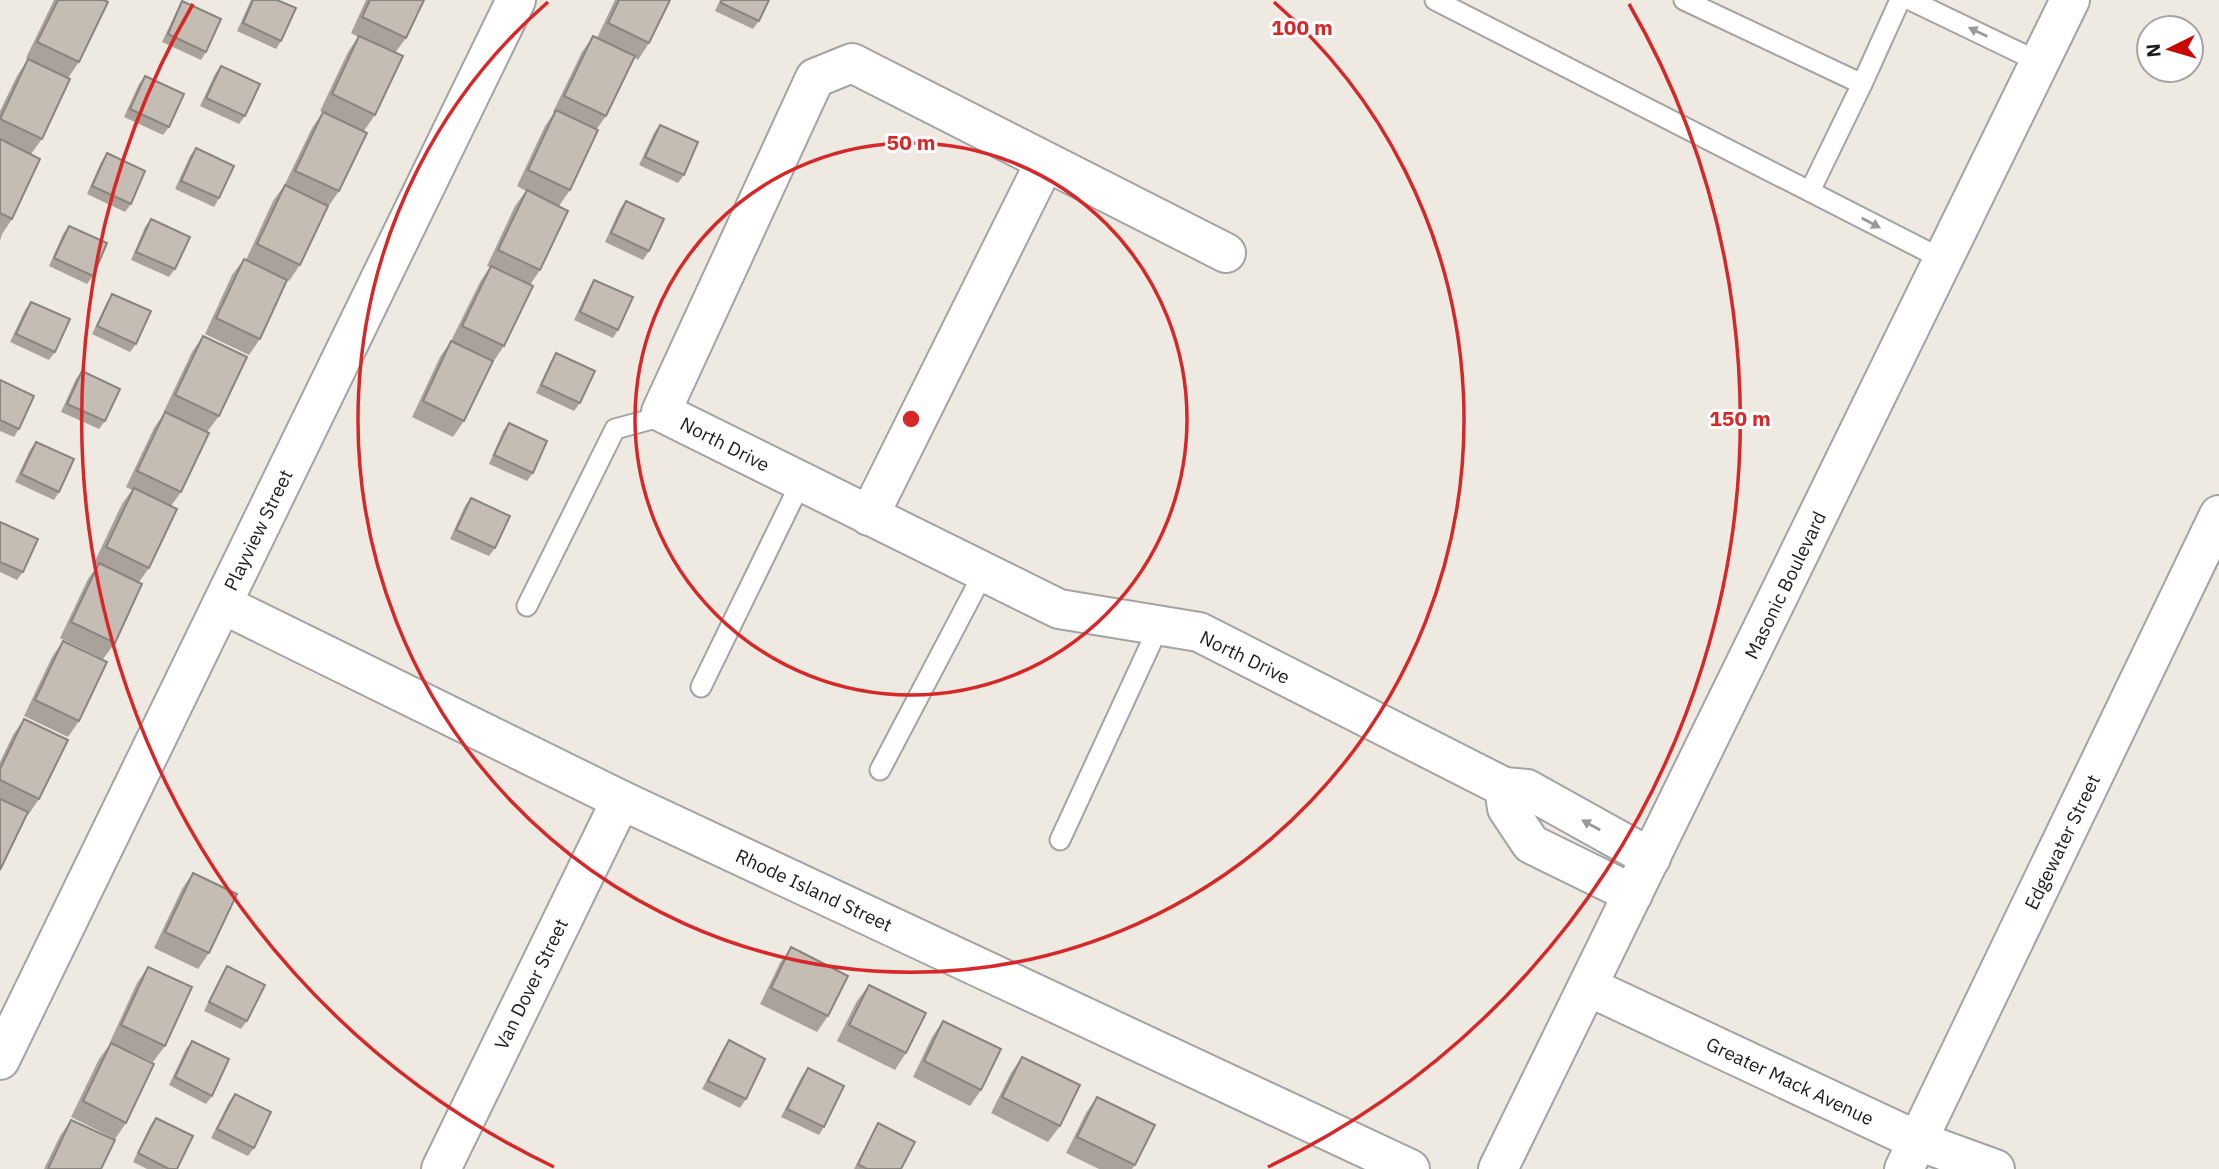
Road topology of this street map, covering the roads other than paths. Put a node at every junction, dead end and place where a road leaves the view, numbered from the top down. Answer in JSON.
{"nodes":[{"id":1,"x":516,"y":0,"type":"edge"},
{"id":2,"x":1435,"y":0,"type":"edge"},
{"id":3,"x":1684,"y":0,"type":"edge"},
{"id":4,"x":1900,"y":0,"type":"edge"},
{"id":5,"x":1910,"y":0,"type":"edge"},
{"id":6,"x":2070,"y":0,"type":"edge"},
{"id":7,"x":2039,"y":62,"type":"junction"},
{"id":8,"x":1862,"y":84,"type":"junction"},
{"id":9,"x":1045,"y":162,"type":"junction"},
{"id":10,"x":1810,"y":191,"type":"junction"},
{"id":11,"x":1226,"y":253,"type":"dead end"},
{"id":12,"x":1944,"y":260,"type":"junction"},
{"id":13,"x":667,"y":415,"type":"junction"},
{"id":14,"x":801,"y":481,"type":"junction"},
{"id":15,"x":2219,"y":515,"type":"edge"},
{"id":16,"x":869,"y":516,"type":"junction"},
{"id":17,"x":984,"y":572,"type":"junction"},
{"id":18,"x":222,"y":604,"type":"junction"},
{"id":19,"x":527,"y":606,"type":"dead end"},
{"id":20,"x":1159,"y":626,"type":"junction"},
{"id":21,"x":701,"y":687,"type":"dead end"},
{"id":22,"x":880,"y":770,"type":"dead end"},
{"id":23,"x":1504,"y":786,"type":"junction"},
{"id":24,"x":621,"y":800,"type":"junction"},
{"id":25,"x":1060,"y":840,"type":"dead end"},
{"id":26,"x":1651,"y":858,"type":"junction"},
{"id":27,"x":1633,"y":894,"type":"junction"},
{"id":28,"x":1589,"y":987,"type":"junction"},
{"id":29,"x":0,"y":1060,"type":"edge"},
{"id":30,"x":1911,"y":1155,"type":"edge"},
{"id":31,"x":442,"y":1169,"type":"edge"},
{"id":32,"x":1410,"y":1169,"type":"edge"},
{"id":33,"x":1498,"y":1169,"type":"edge"},
{"id":34,"x":1994,"y":1169,"type":"edge"}],
"edges":[{"from":1,"to":18,"type":"street","name":"Playview Street"},
{"from":2,"to":10,"type":"lane"},
{"from":3,"to":8,"type":"lane"},
{"from":4,"to":8,"type":"lane"},
{"from":7,"to":5,"type":"lane","one_way":true},
{"from":6,"to":7,"type":"street","name":"Masonic Boulevard"},
{"from":7,"to":12,"type":"street","name":"Masonic Boulevard"},
{"from":8,"to":10,"type":"lane"},
{"from":9,"to":11,"type":"street","name":"North Drive"},
{"from":9,"to":13,"type":"street","name":"North Drive"},
{"from":9,"to":16,"type":"street"},
{"from":10,"to":12,"type":"lane","one_way":true},
{"from":12,"to":26,"type":"street","name":"Masonic Boulevard"},
{"from":13,"to":14,"type":"street","name":"North Drive"},
{"from":13,"to":19,"type":"lane"},
{"from":14,"to":16,"type":"street","name":"North Drive"},
{"from":14,"to":21,"type":"lane"},
{"from":15,"to":30,"type":"street","name":"Edgewater Street"},
{"from":16,"to":17,"type":"street","name":"North Drive"},
{"from":17,"to":20,"type":"street","name":"North Drive"},
{"from":17,"to":22,"type":"lane"},
{"from":18,"to":24,"type":"street","name":"Rhode Island Street"},
{"from":18,"to":29,"type":"street","name":"Playview Street"},
{"from":20,"to":23,"type":"street","name":"North Drive"},
{"from":20,"to":25,"type":"lane"},
{"from":26,"to":23,"type":"street","name":"North Drive","one_way":true},
{"from":23,"to":27,"type":"street"},
{"from":24,"to":31,"type":"street","name":"Van Dover Street"},
{"from":24,"to":32,"type":"street","name":"Rhode Island Street"},
{"from":26,"to":27,"type":"street","name":"Masonic Boulevard"},
{"from":27,"to":28,"type":"street","name":"Masonic Boulevard"},
{"from":28,"to":30,"type":"street","name":"Greater Mack Avenue"},
{"from":28,"to":33,"type":"street","name":"Masonic Boulevard"},
{"from":30,"to":34,"type":"street","name":"Greater Mack Avenue"}]}
